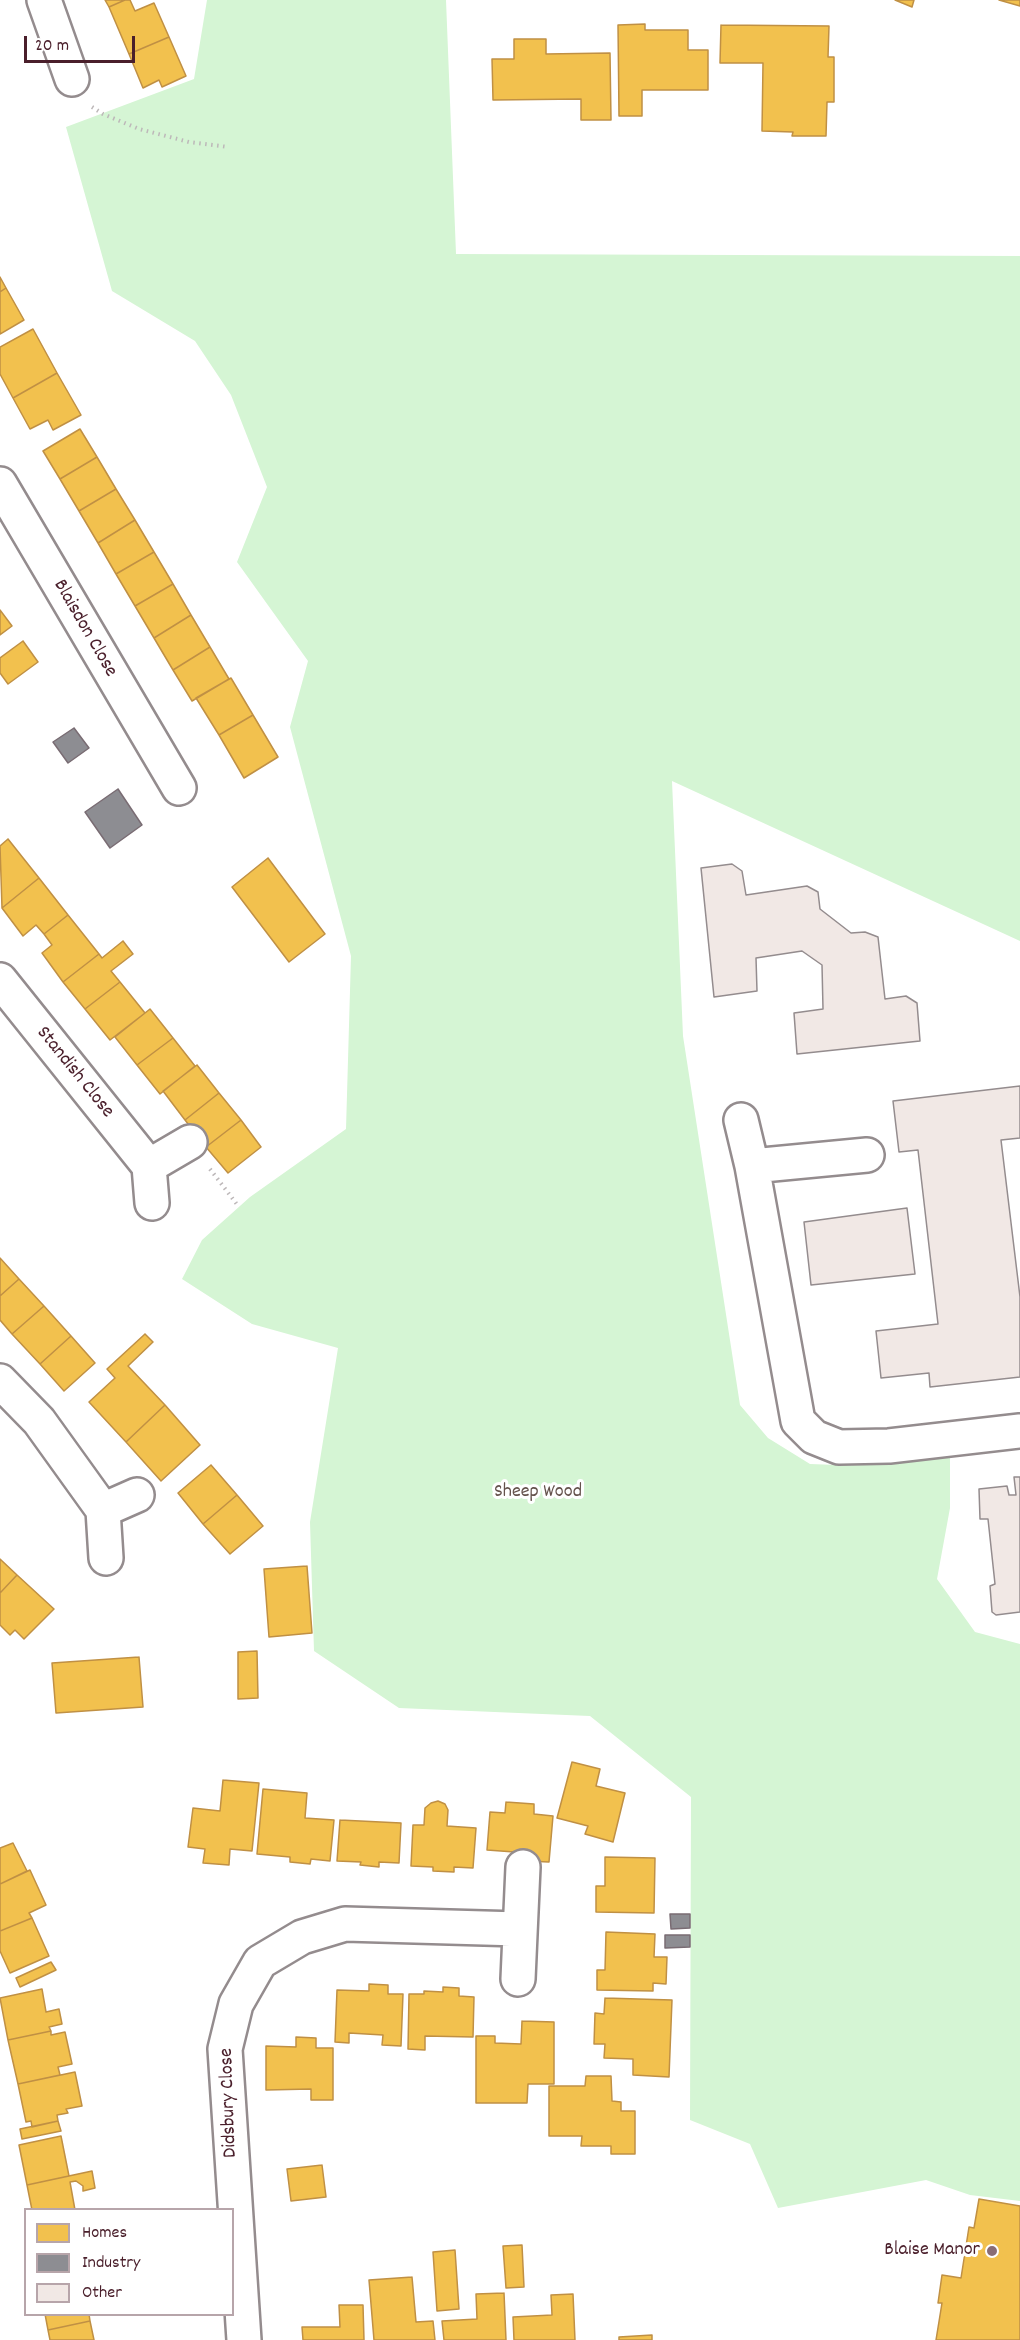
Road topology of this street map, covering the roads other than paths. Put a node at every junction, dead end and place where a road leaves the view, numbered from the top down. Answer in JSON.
{"nodes":[{"id":1,"x":44,"y":0,"type":"edge"},
{"id":2,"x":72,"y":79,"type":"road end"},
{"id":3,"x":0,"y":484,"type":"edge"},
{"id":4,"x":179,"y":775,"type":"dead end"},
{"id":5,"x":0,"y":980,"type":"edge"},
{"id":6,"x":741,"y":1120,"type":"dead end"},
{"id":7,"x":190,"y":1142,"type":"road end"},
{"id":8,"x":867,"y":1155,"type":"dead end"},
{"id":9,"x":149,"y":1166,"type":"junction"},
{"id":10,"x":752,"y":1166,"type":"junction"},
{"id":11,"x":152,"y":1203,"type":"dead end"},
{"id":12,"x":0,"y":1381,"type":"edge"},
{"id":13,"x":1020,"y":1431,"type":"edge"},
{"id":14,"x":137,"y":1495,"type":"dead end"},
{"id":15,"x":103,"y":1510,"type":"junction"},
{"id":16,"x":106,"y":1558,"type":"dead end"},
{"id":17,"x":523,"y":1867,"type":"dead end"},
{"id":18,"x":519,"y":1929,"type":"junction"},
{"id":19,"x":518,"y":1979,"type":"dead end"},
{"id":20,"x":244,"y":2340,"type":"edge"}],
"edges":[{"from":1,"to":2,"type":"street"},
{"from":3,"to":4,"type":"street","name":"Blaisdon Close"},
{"from":5,"to":9,"type":"street","name":"Standish Close"},
{"from":6,"to":10,"type":"street"},
{"from":7,"to":9,"type":"street"},
{"from":8,"to":10,"type":"street"},
{"from":9,"to":11,"type":"street"},
{"from":10,"to":13,"type":"street"},
{"from":12,"to":15,"type":"street"},
{"from":14,"to":15,"type":"street"},
{"from":15,"to":16,"type":"street"},
{"from":17,"to":18,"type":"street"},
{"from":18,"to":19,"type":"street"},
{"from":18,"to":20,"type":"street","name":"Didsbury Close"}]}
